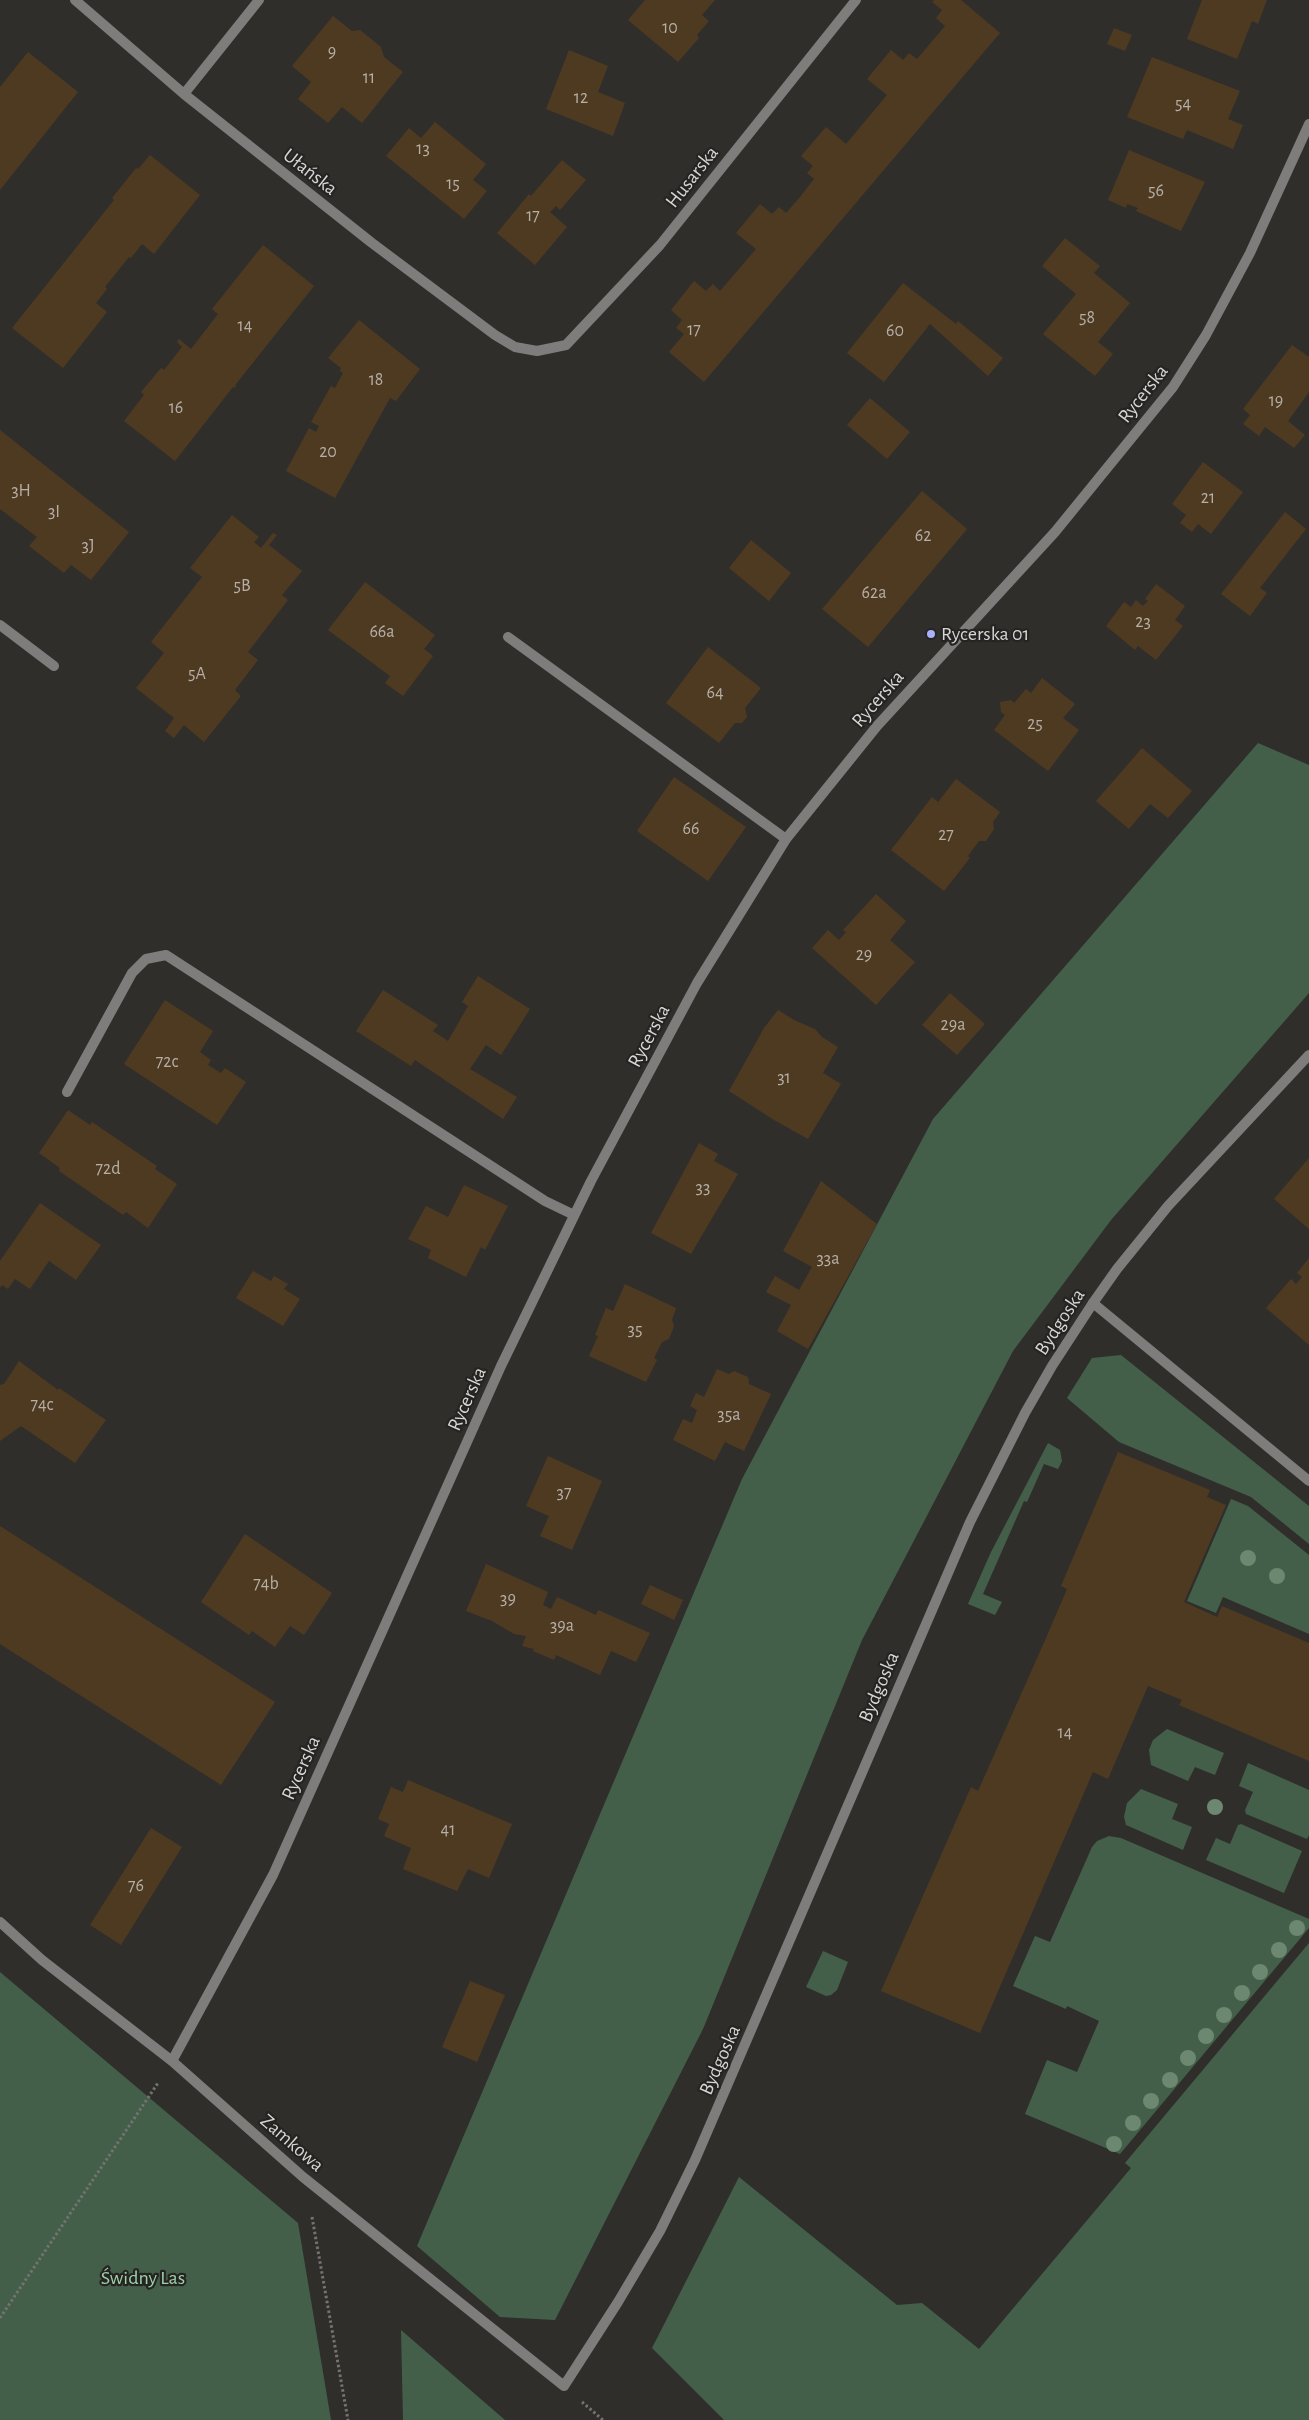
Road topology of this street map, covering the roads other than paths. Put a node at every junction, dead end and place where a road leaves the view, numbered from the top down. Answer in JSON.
{"nodes":[{"id":1,"x":75,"y":0,"type":"edge"},
{"id":2,"x":259,"y":0,"type":"edge"},
{"id":3,"x":856,"y":0,"type":"edge"},
{"id":4,"x":184,"y":94,"type":"junction"},
{"id":5,"x":1309,"y":124,"type":"edge"},
{"id":6,"x":537,"y":351,"type":"joint"},
{"id":7,"x":0,"y":625,"type":"edge"},
{"id":8,"x":508,"y":637,"type":"dead end"},
{"id":9,"x":54,"y":666,"type":"dead end"},
{"id":10,"x":786,"y":839,"type":"junction"},
{"id":11,"x":1309,"y":1055,"type":"edge"},
{"id":12,"x":67,"y":1092,"type":"dead end"},
{"id":13,"x":574,"y":1215,"type":"junction"},
{"id":14,"x":1093,"y":1302,"type":"junction"},
{"id":15,"x":1309,"y":1481,"type":"edge"},
{"id":16,"x":0,"y":1922,"type":"edge"},
{"id":17,"x":172,"y":2061,"type":"junction"},
{"id":18,"x":564,"y":2386,"type":"joint"}],
"edges":[{"from":1,"to":4,"type":"street","name":"Ułańska"},
{"from":2,"to":4,"type":"street"},
{"from":3,"to":6,"type":"street","name":"Husarska"},
{"from":4,"to":6,"type":"street","name":"Ułańska"},
{"from":5,"to":10,"type":"street","name":"Rycerska"},
{"from":7,"to":9,"type":"street"},
{"from":8,"to":10,"type":"street"},
{"from":10,"to":13,"type":"street","name":"Rycerska"},
{"from":11,"to":14,"type":"street","name":"Bydgoska"},
{"from":12,"to":13,"type":"street"},
{"from":13,"to":17,"type":"street","name":"Rycerska"},
{"from":14,"to":15,"type":"street"},
{"from":14,"to":18,"type":"street","name":"Bydgoska"},
{"from":16,"to":17,"type":"street","name":"Zamkowa"},
{"from":17,"to":18,"type":"street","name":"Zamkowa"}]}
